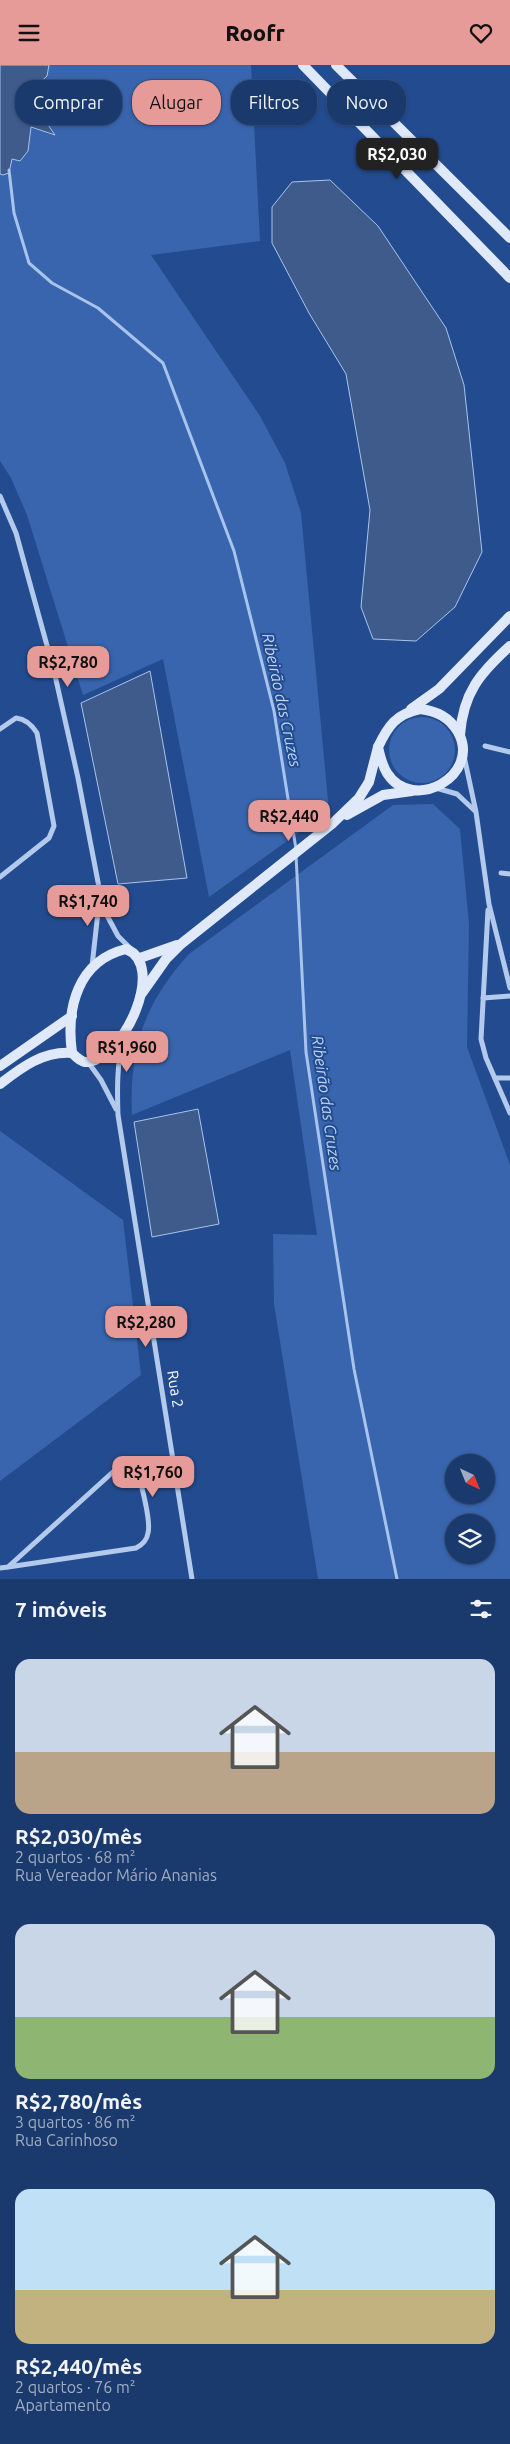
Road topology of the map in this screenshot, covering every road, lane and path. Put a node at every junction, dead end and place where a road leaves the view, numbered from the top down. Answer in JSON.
{"nodes":[{"id":1,"x":303,"y":65,"type":"edge"},
{"id":2,"x":336,"y":65,"type":"edge"},
{"id":3,"x":510,"y":238,"type":"edge"},
{"id":4,"x":510,"y":278,"type":"edge"},
{"id":5,"x":0,"y":496,"type":"edge"},
{"id":6,"x":510,"y":616,"type":"edge"},
{"id":7,"x":510,"y":645,"type":"edge"},
{"id":8,"x":407,"y":712,"type":"junction"},
{"id":9,"x":0,"y":729,"type":"edge"},
{"id":10,"x":461,"y":741,"type":"junction"},
{"id":11,"x":485,"y":745,"type":"dead end"},
{"id":12,"x":378,"y":747,"type":"junction"},
{"id":13,"x":510,"y":752,"type":"edge"},
{"id":14,"x":436,"y":789,"type":"junction"},
{"id":15,"x":420,"y":791,"type":"junction"},
{"id":16,"x":476,"y":812,"type":"junction"},
{"id":17,"x":334,"y":823,"type":"junction"},
{"id":18,"x":501,"y":873,"type":"dead end"},
{"id":19,"x":510,"y":874,"type":"edge"},
{"id":20,"x":0,"y":877,"type":"edge"},
{"id":21,"x":100,"y":890,"type":"junction"},
{"id":22,"x":489,"y":904,"type":"junction"},
{"id":23,"x":181,"y":944,"type":"junction"},
{"id":24,"x":137,"y":955,"type":"junction"},
{"id":25,"x":92,"y":966,"type":"junction"},
{"id":26,"x":510,"y":989,"type":"edge"},
{"id":27,"x":142,"y":993,"type":"junction"},
{"id":28,"x":510,"y":997,"type":"edge"},
{"id":29,"x":483,"y":998,"type":"junction"},
{"id":30,"x":72,"y":1016,"type":"junction"},
{"id":31,"x":125,"y":1031,"type":"junction"},
{"id":32,"x":72,"y":1053,"type":"junction"},
{"id":33,"x":88,"y":1062,"type":"junction"},
{"id":34,"x":0,"y":1066,"type":"edge"},
{"id":35,"x":494,"y":1078,"type":"junction"},
{"id":36,"x":510,"y":1078,"type":"edge"},
{"id":37,"x":0,"y":1084,"type":"edge"},
{"id":38,"x":510,"y":1113,"type":"edge"},
{"id":39,"x":118,"y":1115,"type":"junction"},
{"id":40,"x":8,"y":1567,"type":"junction"},
{"id":41,"x":0,"y":1568,"type":"edge"},
{"id":42,"x":192,"y":1579,"type":"edge"}],
"edges":[{"from":1,"to":4,"type":"street"},
{"from":2,"to":3,"type":"street"},
{"from":5,"to":21,"type":"street"},
{"from":6,"to":8,"type":"street"},
{"from":7,"to":10,"type":"street"},
{"from":8,"to":10,"type":"street"},
{"from":8,"to":12,"type":"street"},
{"from":9,"to":20,"type":"street"},
{"from":10,"to":14,"type":"street"},
{"from":10,"to":16,"type":"street"},
{"from":11,"to":13,"type":"street"},
{"from":12,"to":15,"type":"street"},
{"from":12,"to":17,"type":"street"},
{"from":14,"to":15,"type":"street"},
{"from":14,"to":16,"type":"street"},
{"from":15,"to":17,"type":"street"},
{"from":16,"to":22,"type":"street"},
{"from":17,"to":23,"type":"street"},
{"from":18,"to":19,"type":"street"},
{"from":21,"to":24,"type":"street"},
{"from":21,"to":25,"type":"street"},
{"from":22,"to":26,"type":"street"},
{"from":22,"to":29,"type":"street"},
{"from":23,"to":24,"type":"street"},
{"from":23,"to":27,"type":"street"},
{"from":24,"to":25,"type":"street"},
{"from":24,"to":27,"type":"street"},
{"from":25,"to":30,"type":"street"},
{"from":27,"to":31,"type":"street"},
{"from":28,"to":29,"type":"street"},
{"from":29,"to":35,"type":"street"},
{"from":30,"to":32,"type":"street"},
{"from":30,"to":34,"type":"street"},
{"from":31,"to":33,"type":"street"},
{"from":31,"to":39,"type":"street","name":"Rua 2"},
{"from":32,"to":33,"type":"street"},
{"from":32,"to":37,"type":"street"},
{"from":33,"to":39,"type":"street","name":"Rua 2"},
{"from":35,"to":36,"type":"street"},
{"from":35,"to":38,"type":"street"},
{"from":39,"to":42,"type":"street","name":"Rua 2"},
{"from":40,"to":40,"type":"street"},
{"from":40,"to":41,"type":"street"}]}
